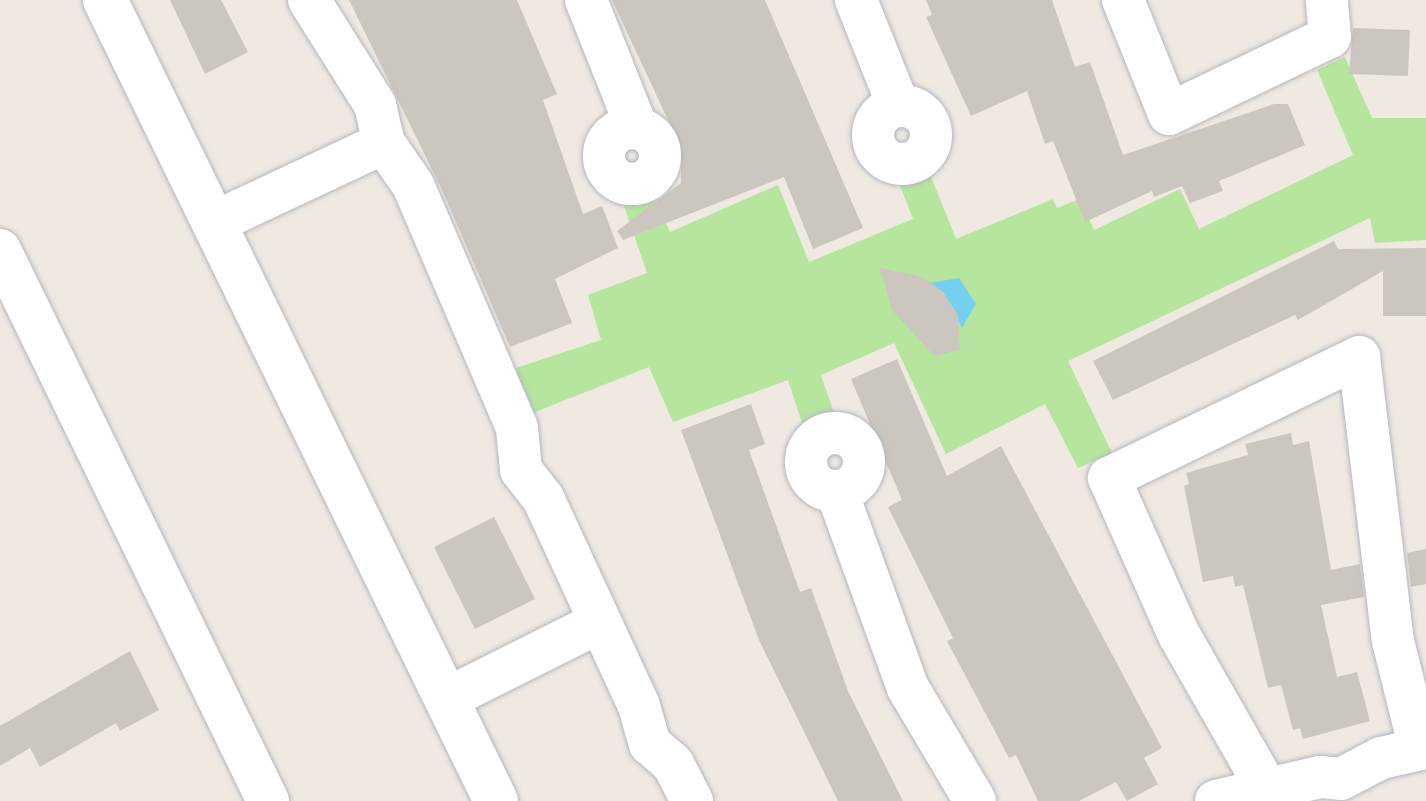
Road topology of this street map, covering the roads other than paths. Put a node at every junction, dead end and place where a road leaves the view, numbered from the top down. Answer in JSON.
{"nodes":[{"id":1,"x":105,"y":0,"type":"edge"},
{"id":2,"x":309,"y":0,"type":"edge"},
{"id":3,"x":586,"y":0,"type":"edge"},
{"id":4,"x":856,"y":0,"type":"edge"},
{"id":5,"x":1123,"y":0,"type":"edge"},
{"id":6,"x":1327,"y":0,"type":"edge"},
{"id":7,"x":898,"y":105,"type":"dead end"},
{"id":8,"x":637,"y":128,"type":"dead end"},
{"id":9,"x":384,"y":143,"type":"junction"},
{"id":10,"x":215,"y":222,"type":"junction"},
{"id":11,"x":0,"y":250,"type":"edge"},
{"id":12,"x":837,"y":492,"type":"dead end"},
{"id":13,"x":600,"y":622,"type":"junction"},
{"id":14,"x":446,"y":699,"type":"junction"},
{"id":15,"x":1423,"y":749,"type":"edge"},
{"id":16,"x":1267,"y":789,"type":"junction"},
{"id":17,"x":268,"y":801,"type":"edge"},
{"id":18,"x":496,"y":801,"type":"edge"},
{"id":19,"x":692,"y":801,"type":"edge"},
{"id":20,"x":975,"y":801,"type":"edge"},
{"id":21,"x":1216,"y":801,"type":"edge"}],
"edges":[{"from":1,"to":10,"type":"street"},
{"from":2,"to":9,"type":"street"},
{"from":3,"to":8,"type":"street"},
{"from":4,"to":7,"type":"street"},
{"from":5,"to":6,"type":"street"},
{"from":9,"to":10,"type":"street"},
{"from":9,"to":13,"type":"street"},
{"from":10,"to":14,"type":"street"},
{"from":11,"to":17,"type":"street"},
{"from":12,"to":20,"type":"street"},
{"from":13,"to":14,"type":"street"},
{"from":13,"to":19,"type":"street"},
{"from":14,"to":18,"type":"street"},
{"from":15,"to":16,"type":"street"},
{"from":15,"to":16,"type":"street"},
{"from":16,"to":21,"type":"street"}]}
